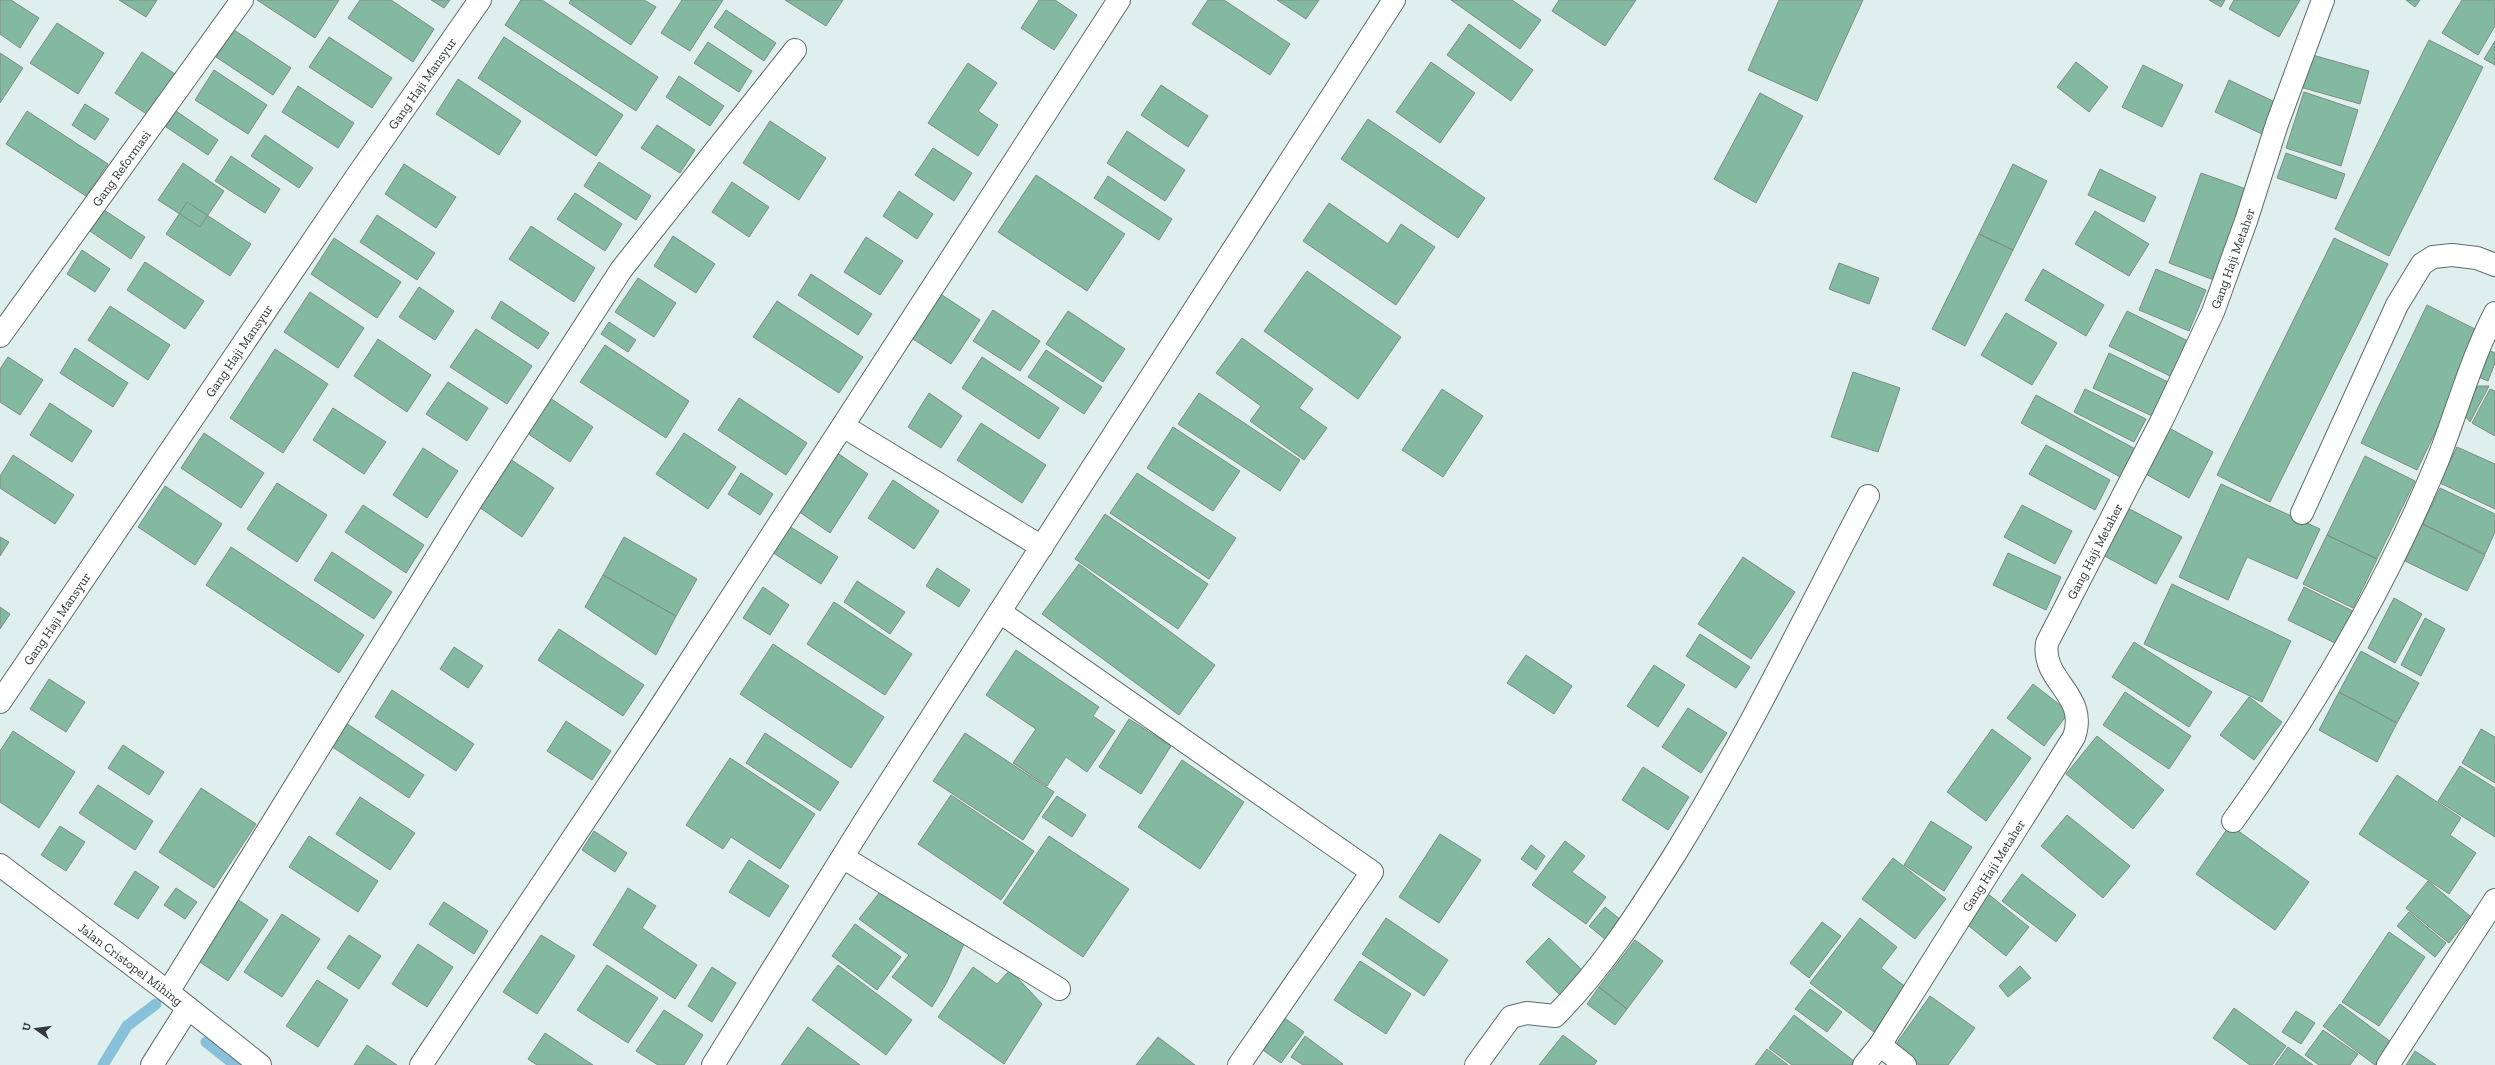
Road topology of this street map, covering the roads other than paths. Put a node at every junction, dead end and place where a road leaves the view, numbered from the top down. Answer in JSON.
{"nodes":[{"id":1,"x":242,"y":0,"type":"edge"},
{"id":2,"x":480,"y":0,"type":"edge"},
{"id":3,"x":1119,"y":0,"type":"edge"},
{"id":4,"x":1394,"y":0,"type":"edge"},
{"id":5,"x":2323,"y":0,"type":"edge"},
{"id":6,"x":796,"y":50,"type":"dead end"},
{"id":7,"x":2495,"y":265,"type":"edge"},
{"id":8,"x":2495,"y":313,"type":"edge"},
{"id":9,"x":0,"y":336,"type":"edge"},
{"id":10,"x":843,"y":426,"type":"junction"},
{"id":11,"x":1868,"y":496,"type":"dead end"},
{"id":12,"x":2302,"y":513,"type":"dead end"},
{"id":13,"x":1042,"y":547,"type":"junction"},
{"id":14,"x":1000,"y":612,"type":"junction"},
{"id":15,"x":0,"y":702,"type":"edge"},
{"id":16,"x":2233,"y":821,"type":"dead end"},
{"id":17,"x":844,"y":858,"type":"junction"},
{"id":18,"x":0,"y":865,"type":"edge"},
{"id":19,"x":2495,"y":900,"type":"edge"},
{"id":20,"x":1059,"y":989,"type":"dead end"},
{"id":21,"x":168,"y":992,"type":"junction"},
{"id":22,"x":188,"y":1008,"type":"junction"},
{"id":23,"x":1880,"y":1045,"type":"junction"},
{"id":24,"x":152,"y":1065,"type":"edge"},
{"id":25,"x":260,"y":1065,"type":"edge"},
{"id":26,"x":421,"y":1065,"type":"edge"},
{"id":27,"x":713,"y":1065,"type":"edge"},
{"id":28,"x":1239,"y":1065,"type":"edge"},
{"id":29,"x":1476,"y":1065,"type":"edge"},
{"id":30,"x":1864,"y":1065,"type":"edge"},
{"id":31,"x":1905,"y":1065,"type":"edge"},
{"id":32,"x":2388,"y":1065,"type":"edge"}],
"edges":[{"from":1,"to":9,"type":"street","name":"Gang Reformasi"},
{"from":2,"to":15,"type":"street","name":"Gang Haji Mansyur"},
{"from":3,"to":10,"type":"street"},
{"from":4,"to":13,"type":"street"},
{"from":5,"to":23,"type":"street","name":"Gang Haji Metaher"},
{"from":6,"to":21,"type":"street"},
{"from":7,"to":12,"type":"street"},
{"from":8,"to":16,"type":"street"},
{"from":10,"to":13,"type":"street"},
{"from":10,"to":26,"type":"street"},
{"from":11,"to":29,"type":"street"},
{"from":13,"to":14,"type":"street"},
{"from":14,"to":17,"type":"street"},
{"from":14,"to":28,"type":"street"},
{"from":17,"to":20,"type":"street"},
{"from":17,"to":27,"type":"street"},
{"from":18,"to":21,"type":"street","name":"Jalan Cristopel Mihing"},
{"from":19,"to":32,"type":"street"},
{"from":21,"to":22,"type":"street","name":"Jalan Cristopel Mihing"},
{"from":22,"to":24,"type":"street"},
{"from":22,"to":25,"type":"street","name":"Jalan Cristopel Mihing"},
{"from":23,"to":30,"type":"street","name":"Gang Haji Metaher"},
{"from":23,"to":31,"type":"street"}]}
